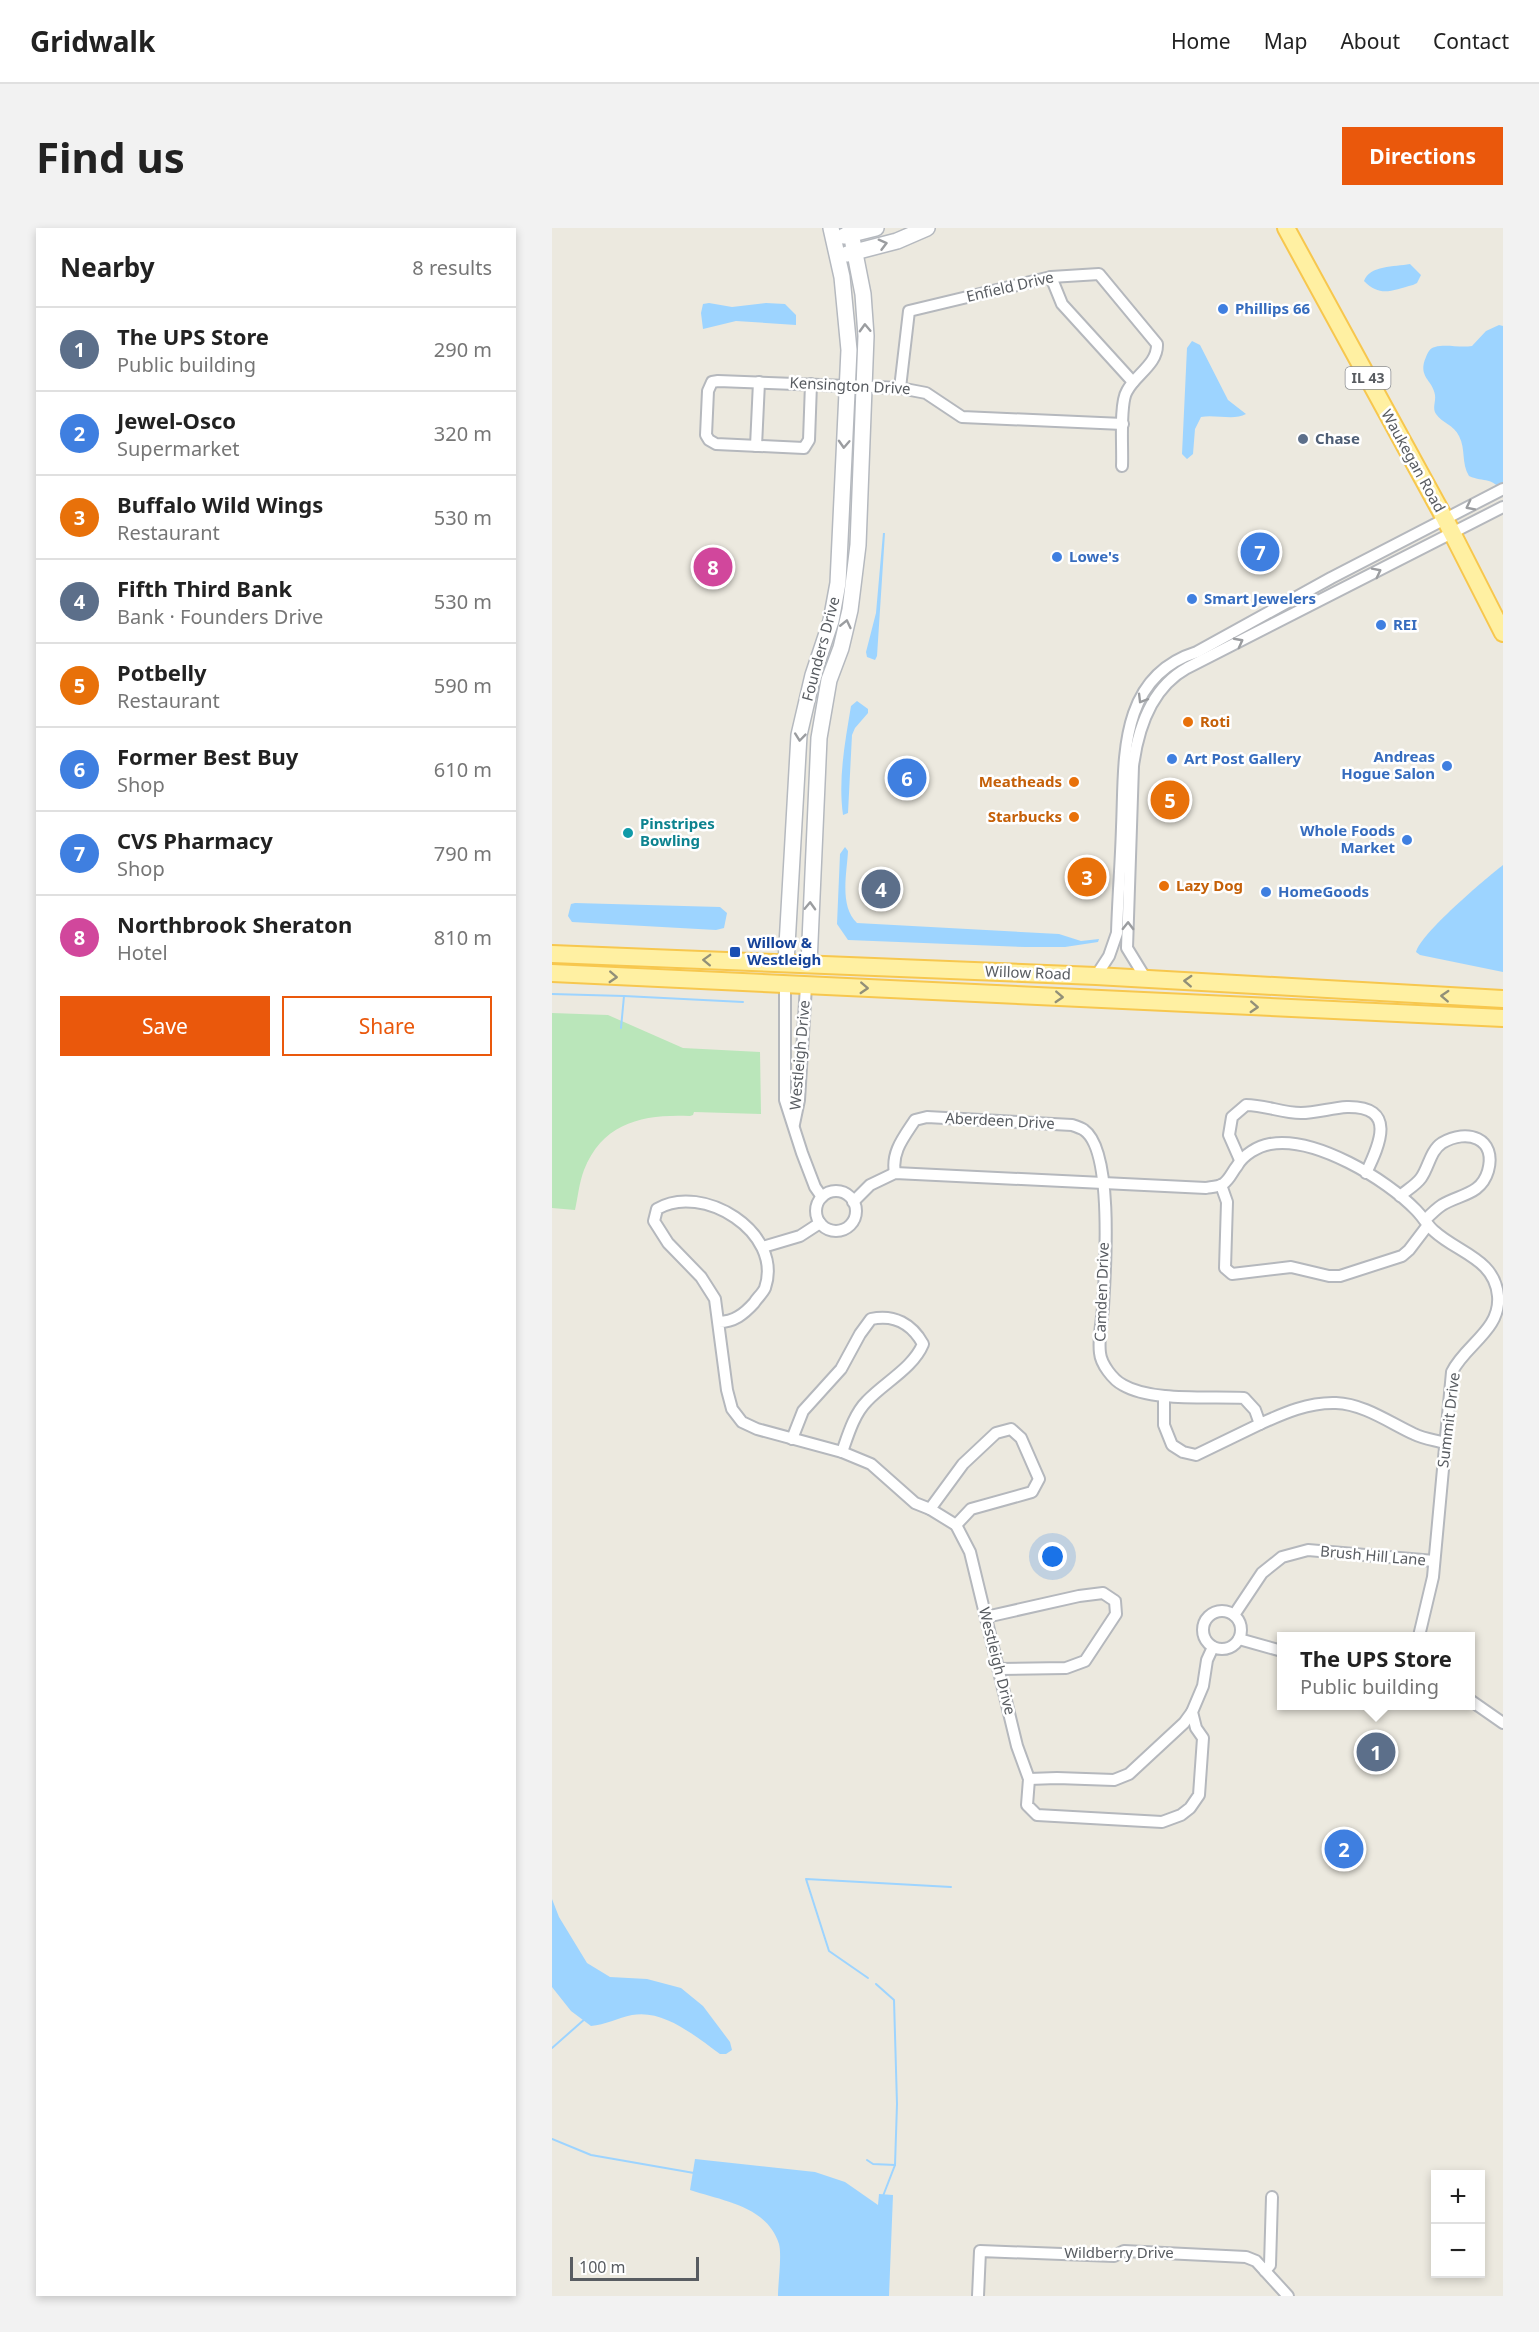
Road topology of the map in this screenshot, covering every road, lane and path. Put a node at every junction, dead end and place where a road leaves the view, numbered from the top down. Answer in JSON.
{"nodes":[{"id":1,"x":876,"y":228,"type":"edge"},
{"id":2,"x":927,"y":228,"type":"edge"},
{"id":3,"x":1286,"y":228,"type":"edge"},
{"id":4,"x":851,"y":231,"type":"edge"},
{"id":5,"x":832,"y":233,"type":"edge"},
{"id":6,"x":855,"y":252,"type":"junction"},
{"id":7,"x":838,"y":256,"type":"junction"},
{"id":8,"x":1051,"y":276,"type":"junction"},
{"id":9,"x":759,"y":382,"type":"junction"},
{"id":10,"x":1133,"y":382,"type":"junction"},
{"id":11,"x":811,"y":384,"type":"junction"},
{"id":12,"x":847,"y":385,"type":"junction"},
{"id":13,"x":864,"y":386,"type":"junction"},
{"id":14,"x":900,"y":388,"type":"junction"},
{"id":15,"x":1123,"y":424,"type":"junction"},
{"id":16,"x":756,"y":446,"type":"junction"},
{"id":17,"x":1122,"y":466,"type":"dead end"},
{"id":18,"x":1499,"y":491,"type":"edge"},
{"id":19,"x":1502,"y":507,"type":"edge"},
{"id":20,"x":1449,"y":526,"type":"junction"},
{"id":21,"x":1503,"y":633,"type":"edge"},
{"id":22,"x":552,"y":954,"type":"edge"},
{"id":23,"x":786,"y":963,"type":"junction"},
{"id":24,"x":809,"y":964,"type":"junction"},
{"id":25,"x":552,"y":973,"type":"edge"},
{"id":26,"x":1096,"y":976,"type":"junction"},
{"id":27,"x":1146,"y":979,"type":"junction"},
{"id":28,"x":785,"y":985,"type":"junction"},
{"id":29,"x":806,"y":986,"type":"junction"},
{"id":30,"x":1503,"y":999,"type":"edge"},
{"id":31,"x":1503,"y":1018,"type":"edge"},
{"id":32,"x":794,"y":1124,"type":"junction"},
{"id":33,"x":1240,"y":1160,"type":"junction"},
{"id":34,"x":895,"y":1173,"type":"junction"},
{"id":35,"x":1365,"y":1173,"type":"junction"},
{"id":36,"x":1104,"y":1183,"type":"junction"},
{"id":37,"x":1221,"y":1185,"type":"junction"},
{"id":38,"x":1400,"y":1196,"type":"junction"},
{"id":39,"x":822,"y":1197,"type":"junction"},
{"id":40,"x":853,"y":1202,"type":"junction"},
{"id":41,"x":1426,"y":1222,"type":"junction"},
{"id":42,"x":820,"y":1223,"type":"junction"},
{"id":43,"x":763,"y":1247,"type":"junction"},
{"id":44,"x":719,"y":1322,"type":"junction"},
{"id":45,"x":1164,"y":1396,"type":"junction"},
{"id":46,"x":1260,"y":1424,"type":"junction"},
{"id":47,"x":792,"y":1439,"type":"junction"},
{"id":48,"x":1445,"y":1443,"type":"junction"},
{"id":49,"x":842,"y":1452,"type":"junction"},
{"id":50,"x":930,"y":1509,"type":"junction"},
{"id":51,"x":956,"y":1525,"type":"junction"},
{"id":52,"x":1434,"y":1561,"type":"junction"},
{"id":53,"x":1234,"y":1615,"type":"junction"},
{"id":54,"x":986,"y":1617,"type":"junction"},
{"id":55,"x":1420,"y":1632,"type":"edge"},
{"id":56,"x":1239,"y":1639,"type":"junction"},
{"id":57,"x":1213,"y":1647,"type":"junction"},
{"id":58,"x":1277,"y":1650,"type":"edge"},
{"id":59,"x":999,"y":1669,"type":"junction"},
{"id":60,"x":1475,"y":1703,"type":"edge"},
{"id":61,"x":1192,"y":1712,"type":"junction"},
{"id":62,"x":1488,"y":1712,"type":"junction"},
{"id":63,"x":1503,"y":1715,"type":"edge"},
{"id":64,"x":1503,"y":1723,"type":"edge"},
{"id":65,"x":1029,"y":1779,"type":"junction"},
{"id":66,"x":1272,"y":2197,"type":"dead end"},
{"id":67,"x":1265,"y":2271,"type":"junction"},
{"id":68,"x":978,"y":2296,"type":"edge"},
{"id":69,"x":1288,"y":2296,"type":"edge"}],
"edges":[{"from":1,"to":4,"type":"main road"},
{"from":6,"to":2,"type":"main road","one_way":true},
{"from":3,"to":20,"type":"main road","name":"Waukegan Road","number":"IL 43"},
{"from":4,"to":5,"type":"main road"},
{"from":4,"to":6,"type":"main road","name":"Founders Drive"},
{"from":5,"to":7,"type":"main road","name":"Founders Drive"},
{"from":6,"to":7,"type":"main road"},
{"from":13,"to":6,"type":"main road","name":"Founders Drive","one_way":true},
{"from":7,"to":12,"type":"main road","name":"Founders Drive"},
{"from":8,"to":10,"type":"street"},
{"from":8,"to":10,"type":"street","name":"Enfield Drive"},
{"from":8,"to":14,"type":"street","name":"Enfield Drive"},
{"from":9,"to":11,"type":"street","name":"Kensington Drive"},
{"from":9,"to":16,"type":"street"},
{"from":9,"to":16,"type":"street","name":"Kensington Drive"},
{"from":10,"to":15,"type":"street"},
{"from":11,"to":12,"type":"street","name":"Kensington Drive"},
{"from":11,"to":16,"type":"street"},
{"from":12,"to":13,"type":"street","name":"Kensington Drive"},
{"from":12,"to":23,"type":"main road","name":"Founders Drive","one_way":true},
{"from":13,"to":14,"type":"street","name":"Kensington Drive"},
{"from":24,"to":13,"type":"main road","name":"Founders Drive","one_way":true},
{"from":14,"to":15,"type":"street","name":"Kensington Drive"},
{"from":15,"to":17,"type":"street"},
{"from":18,"to":20,"type":"street","one_way":true},
{"from":19,"to":20,"type":"street"},
{"from":20,"to":21,"type":"main road","name":"Waukegan Road","number":"IL 43"},
{"from":20,"to":26,"type":"street","one_way":true},
{"from":27,"to":20,"type":"street","one_way":true},
{"from":23,"to":22,"type":"main road","name":"Willow Road","one_way":true},
{"from":23,"to":24,"type":"main road","name":"Willow Road"},
{"from":23,"to":28,"type":"main road"},
{"from":24,"to":26,"type":"main road","name":"Willow Road"},
{"from":24,"to":29,"type":"main road"},
{"from":25,"to":28,"type":"main road","name":"Willow Road","one_way":true},
{"from":26,"to":27,"type":"main road","name":"Willow Road"},
{"from":30,"to":27,"type":"main road","name":"Willow Road","one_way":true},
{"from":28,"to":29,"type":"main road","name":"Willow Road"},
{"from":28,"to":32,"type":"street","name":"Westleigh Drive"},
{"from":29,"to":31,"type":"main road","name":"Willow Road","one_way":true},
{"from":29,"to":32,"type":"street","name":"Westleigh Drive"},
{"from":32,"to":39,"type":"street","name":"Westleigh Drive"},
{"from":33,"to":35,"type":"street","name":"Summit Drive"},
{"from":33,"to":35,"type":"street"},
{"from":33,"to":37,"type":"street","name":"Summit Drive"},
{"from":34,"to":36,"type":"street"},
{"from":34,"to":36,"type":"street","name":"Aberdeen Drive"},
{"from":34,"to":40,"type":"street"},
{"from":35,"to":38,"type":"street","name":"Summit Drive"},
{"from":36,"to":37,"type":"street"},
{"from":36,"to":45,"type":"street","name":"Camden Drive"},
{"from":37,"to":41,"type":"street"},
{"from":38,"to":41,"type":"street","name":"Summit Drive"},
{"from":38,"to":41,"type":"street"},
{"from":39,"to":40,"type":"street"},
{"from":39,"to":42,"type":"street"},
{"from":40,"to":42,"type":"street"},
{"from":41,"to":48,"type":"street","name":"Summit Drive"},
{"from":42,"to":43,"type":"street"},
{"from":43,"to":44,"type":"street"},
{"from":43,"to":44,"type":"street"},
{"from":44,"to":47,"type":"street"},
{"from":45,"to":46,"type":"street","name":"Camden Drive"},
{"from":45,"to":46,"type":"street"},
{"from":46,"to":48,"type":"street"},
{"from":47,"to":49,"type":"street"},
{"from":47,"to":49,"type":"street"},
{"from":48,"to":52,"type":"street","name":"Summit Drive"},
{"from":49,"to":50,"type":"street"},
{"from":50,"to":51,"type":"street"},
{"from":50,"to":51,"type":"street"},
{"from":51,"to":54,"type":"street","name":"Westleigh Drive"},
{"from":52,"to":53,"type":"street","name":"Brush Hill Lane"},
{"from":52,"to":55,"type":"street","name":"Summit Drive"},
{"from":53,"to":56,"type":"street"},
{"from":53,"to":57,"type":"street"},
{"from":54,"to":59,"type":"street","name":"Westleigh Drive"},
{"from":54,"to":59,"type":"street"},
{"from":56,"to":57,"type":"street"},
{"from":56,"to":58,"type":"street"},
{"from":57,"to":61,"type":"street"},
{"from":59,"to":65,"type":"street","name":"Westleigh Drive"},
{"from":60,"to":62,"type":"street"},
{"from":61,"to":65,"type":"street"},
{"from":61,"to":65,"type":"street","name":"Westleigh Drive"},
{"from":62,"to":63,"type":"street"},
{"from":62,"to":64,"type":"street"},
{"from":66,"to":67,"type":"street"},
{"from":67,"to":68,"type":"street","name":"Wildberry Drive"},
{"from":67,"to":69,"type":"street","name":"Wildberry Drive"}]}
